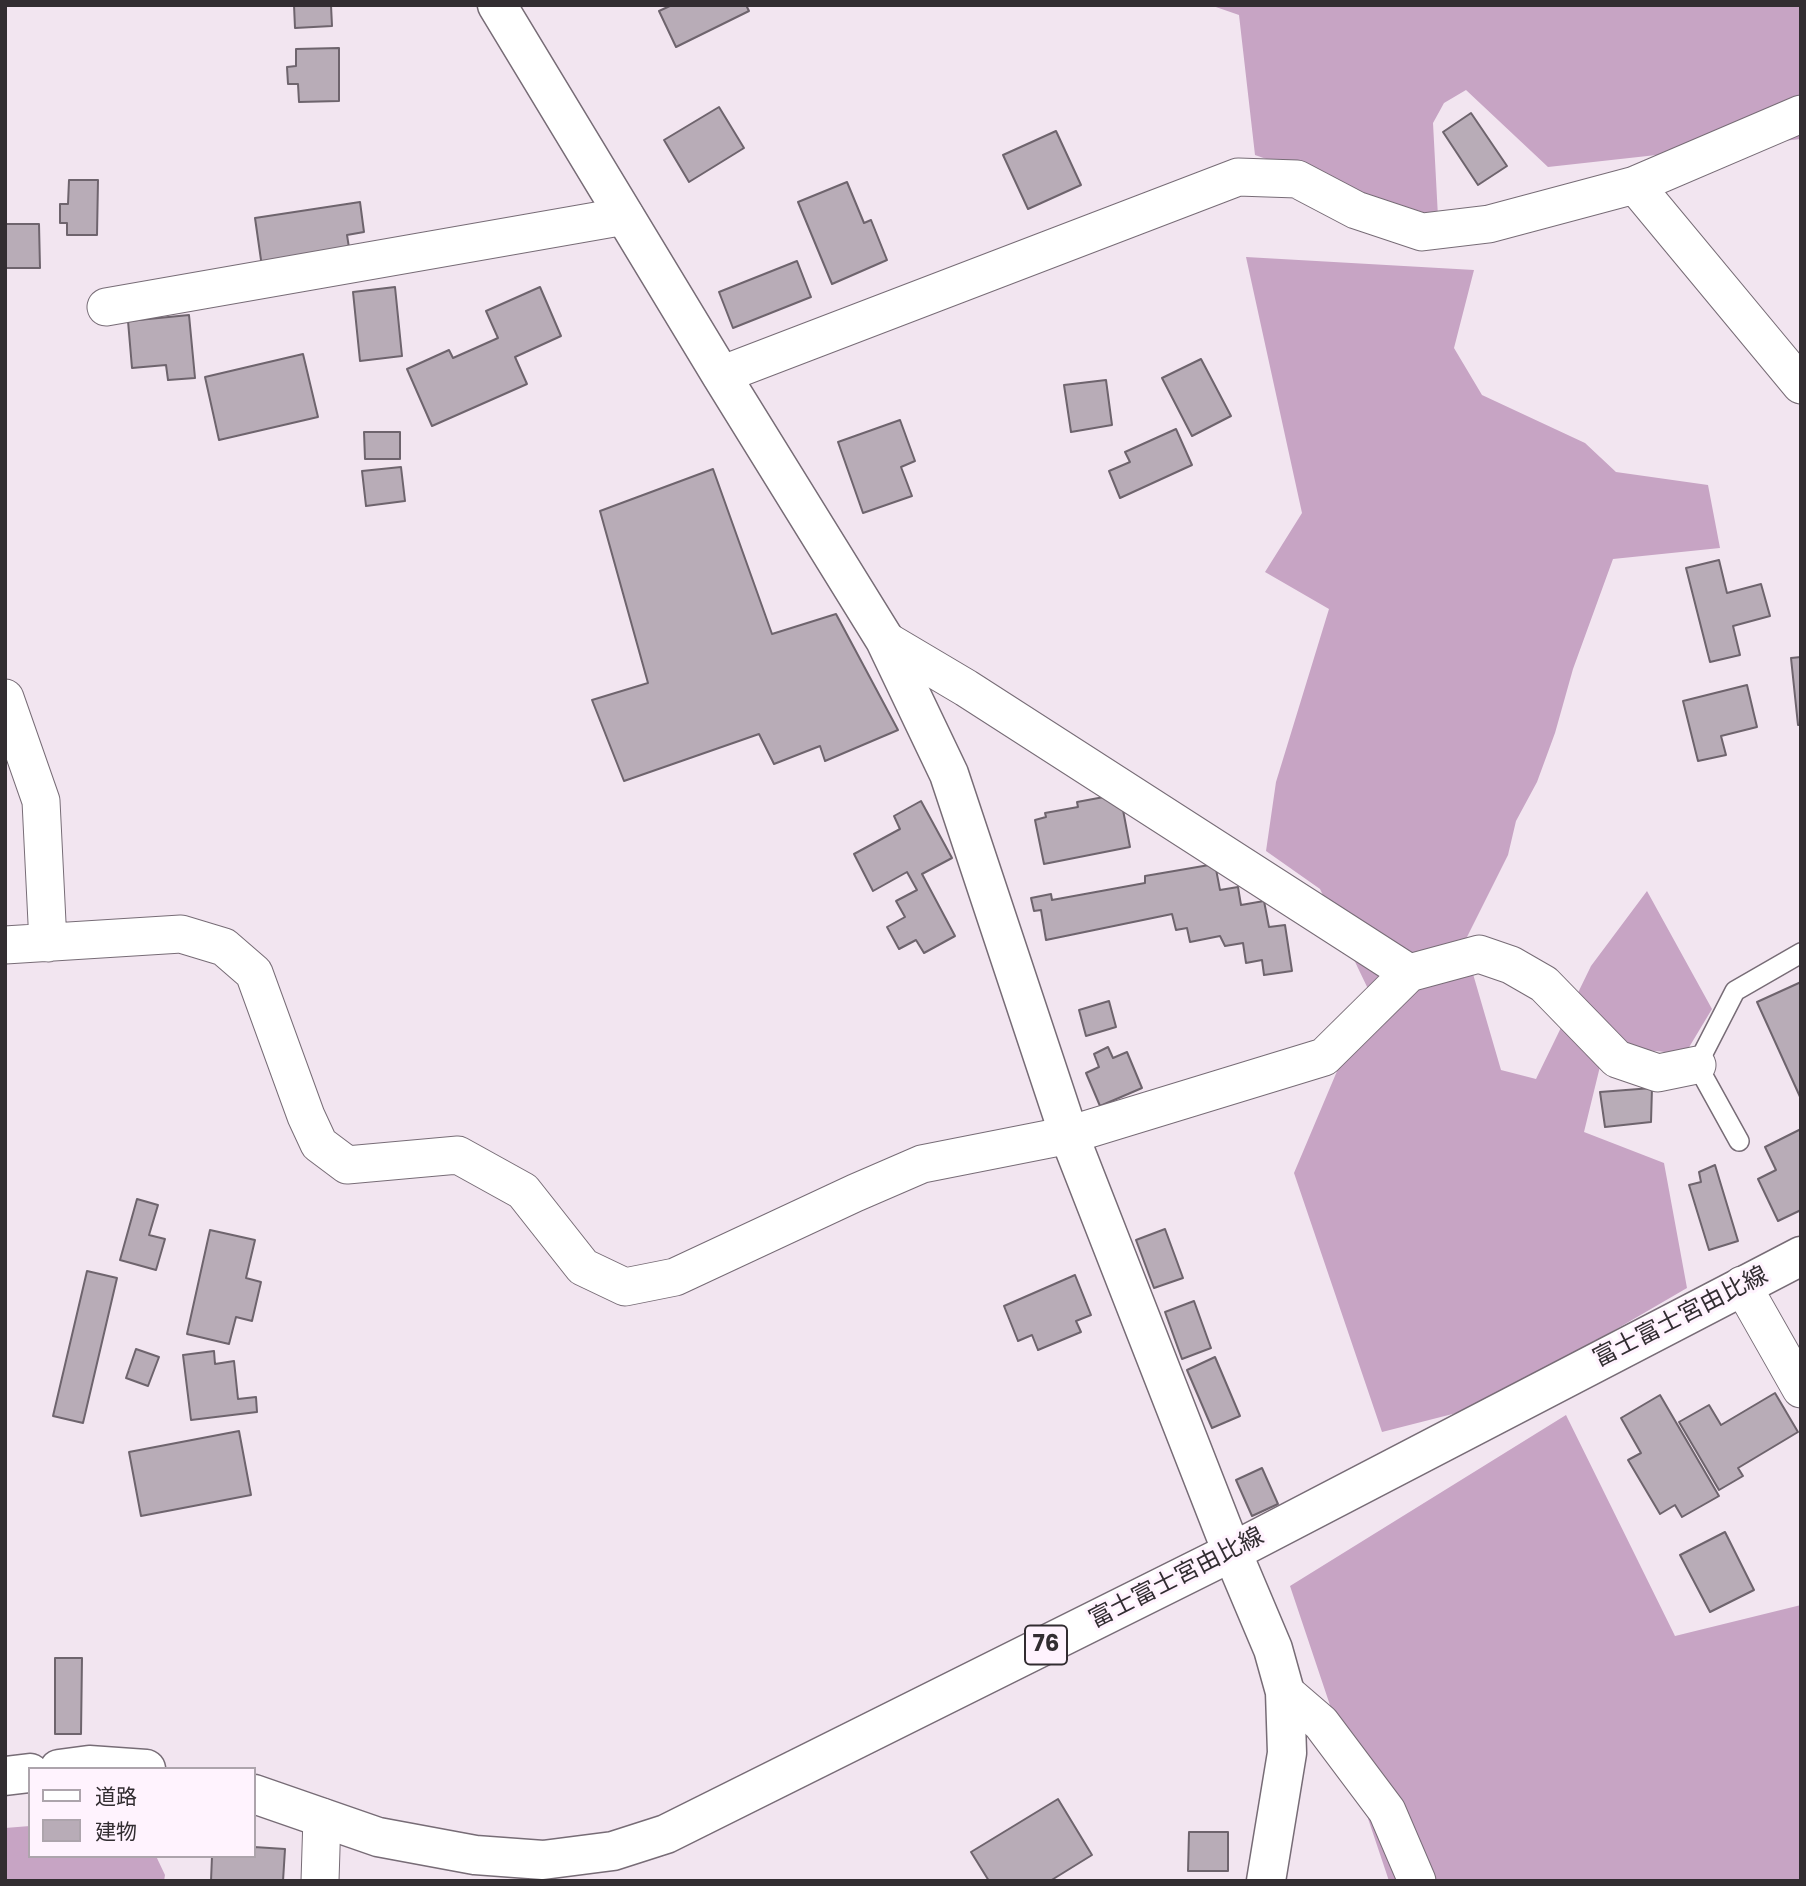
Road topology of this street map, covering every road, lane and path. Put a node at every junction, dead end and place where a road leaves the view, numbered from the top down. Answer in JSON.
{"nodes":[{"id":1,"x":497,"y":5,"type":"edge"},
{"id":2,"x":1801,"y":114,"type":"edge"},
{"id":3,"x":1635,"y":185,"type":"junction"},
{"id":4,"x":625,"y":216,"type":"junction"},
{"id":5,"x":106,"y":307,"type":"dead end"},
{"id":6,"x":721,"y":375,"type":"junction"},
{"id":7,"x":1801,"y":385,"type":"edge"},
{"id":8,"x":885,"y":640,"type":"junction"},
{"id":9,"x":5,"y":698,"type":"edge"},
{"id":10,"x":48,"y":943,"type":"junction"},
{"id":11,"x":5,"y":945,"type":"edge"},
{"id":12,"x":1801,"y":953,"type":"edge"},
{"id":13,"x":1409,"y":973,"type":"junction"},
{"id":14,"x":1697,"y":1065,"type":"junction"},
{"id":15,"x":1069,"y":1135,"type":"junction"},
{"id":16,"x":1738,"y":1141,"type":"dead end"},
{"id":17,"x":1801,"y":1256,"type":"edge"},
{"id":18,"x":1742,"y":1285,"type":"junction"},
{"id":19,"x":1801,"y":1389,"type":"edge"},
{"id":20,"x":1232,"y":1552,"type":"junction"},
{"id":21,"x":1285,"y":1692,"type":"junction"},
{"id":22,"x":74,"y":1767,"type":"edge"},
{"id":23,"x":118,"y":1767,"type":"edge"},
{"id":24,"x":28,"y":1773,"type":"edge"},
{"id":25,"x":5,"y":1776,"type":"edge"},
{"id":26,"x":256,"y":1795,"type":"edge"},
{"id":27,"x":322,"y":1817,"type":"junction"},
{"id":28,"x":320,"y":1881,"type":"edge"},
{"id":29,"x":1266,"y":1881,"type":"edge"},
{"id":30,"x":1417,"y":1881,"type":"edge"}],
"edges":[{"from":1,"to":4,"type":"street"},
{"from":2,"to":3,"type":"street"},
{"from":3,"to":6,"type":"street"},
{"from":3,"to":7,"type":"street"},
{"from":4,"to":5,"type":"street"},
{"from":4,"to":6,"type":"street"},
{"from":6,"to":8,"type":"street"},
{"from":8,"to":13,"type":"street"},
{"from":8,"to":15,"type":"street"},
{"from":9,"to":10,"type":"street"},
{"from":10,"to":11,"type":"street"},
{"from":10,"to":15,"type":"street"},
{"from":12,"to":14,"type":"lane"},
{"from":13,"to":14,"type":"street"},
{"from":13,"to":15,"type":"street"},
{"from":14,"to":16,"type":"lane"},
{"from":15,"to":20,"type":"street"},
{"from":17,"to":18,"type":"street","name":"富士富士宮由比線","number":"76"},
{"from":18,"to":19,"type":"street"},
{"from":18,"to":20,"type":"street","name":"富士富士宮由比線","number":"76"},
{"from":20,"to":21,"type":"street"},
{"from":20,"to":27,"type":"street","name":"富士富士宮由比線","number":"76"},
{"from":21,"to":29,"type":"street"},
{"from":21,"to":30,"type":"street"},
{"from":22,"to":23,"type":"street"},
{"from":24,"to":25,"type":"street"},
{"from":26,"to":27,"type":"street","name":"富士富士宮由比線","number":"76"},
{"from":27,"to":28,"type":"street"}]}
